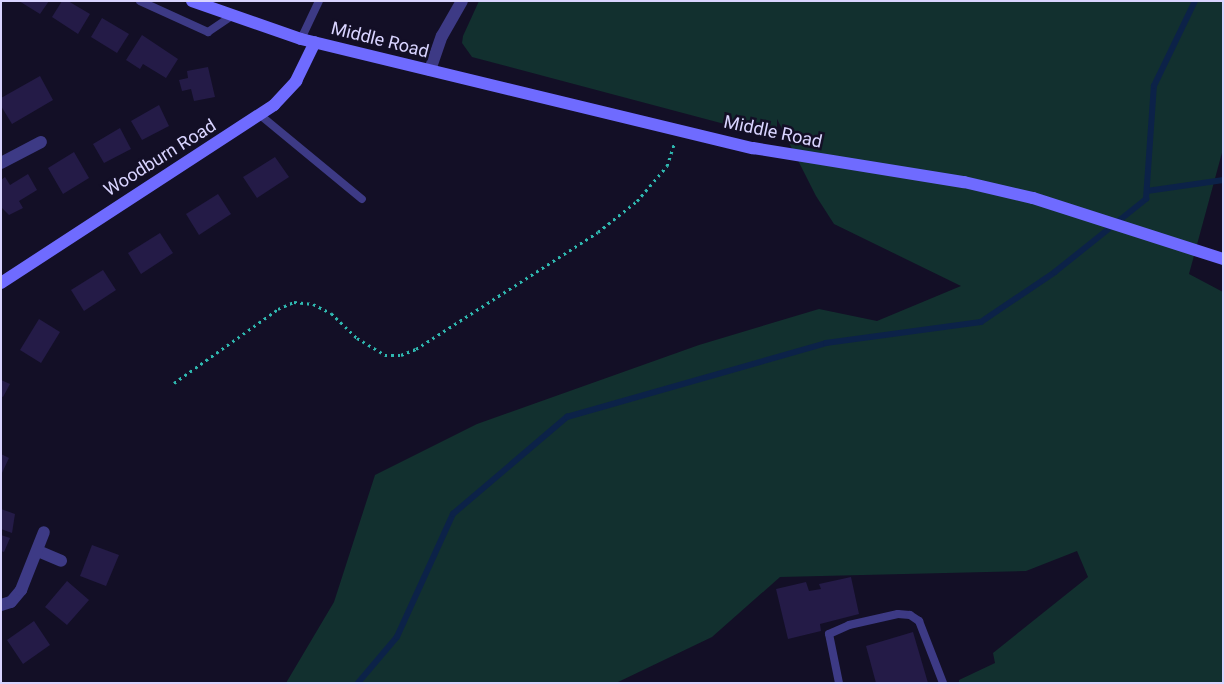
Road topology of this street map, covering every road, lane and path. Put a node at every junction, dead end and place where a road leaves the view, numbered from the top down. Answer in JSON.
{"nodes":[{"id":1,"x":140,"y":1,"type":"edge"},
{"id":2,"x":192,"y":1,"type":"edge"},
{"id":3,"x":319,"y":1,"type":"edge"},
{"id":4,"x":462,"y":1,"type":"edge"},
{"id":5,"x":232,"y":16,"type":"junction"},
{"id":6,"x":301,"y":39,"type":"junction"},
{"id":7,"x":315,"y":42,"type":"junction"},
{"id":8,"x":430,"y":70,"type":"junction"},
{"id":9,"x":260,"y":115,"type":"junction"},
{"id":10,"x":677,"y":129,"type":"junction"},
{"id":11,"x":41,"y":142,"type":"dead end"},
{"id":12,"x":1,"y":164,"type":"edge"},
{"id":13,"x":362,"y":199,"type":"dead end"},
{"id":14,"x":1223,"y":259,"type":"edge"},
{"id":15,"x":1,"y":283,"type":"edge"},
{"id":16,"x":174,"y":383,"type":"dead end"},
{"id":17,"x":44,"y":532,"type":"dead end"},
{"id":18,"x":38,"y":552,"type":"junction"},
{"id":19,"x":62,"y":561,"type":"dead end"},
{"id":20,"x":1,"y":606,"type":"edge"},
{"id":21,"x":838,"y":683,"type":"edge"},
{"id":22,"x":943,"y":683,"type":"edge"}],
"edges":[{"from":1,"to":5,"type":"lane"},
{"from":2,"to":5,"type":"main road","name":"Middle Road"},
{"from":3,"to":6,"type":"lane"},
{"from":4,"to":8,"type":"street"},
{"from":5,"to":6,"type":"main road","name":"Middle Road"},
{"from":6,"to":7,"type":"main road","name":"Middle Road"},
{"from":7,"to":8,"type":"main road","name":"Middle Road"},
{"from":7,"to":9,"type":"main road","name":"Woodburn Road"},
{"from":8,"to":10,"type":"main road","name":"Middle Road"},
{"from":9,"to":13,"type":"lane"},
{"from":9,"to":15,"type":"main road","name":"Woodburn Road"},
{"from":10,"to":14,"type":"main road","name":"Middle Road"},
{"from":10,"to":16,"type":"path"},
{"from":11,"to":12,"type":"street"},
{"from":17,"to":18,"type":"street"},
{"from":18,"to":19,"type":"street"},
{"from":18,"to":20,"type":"street"},
{"from":21,"to":22,"type":"lane"}]}
